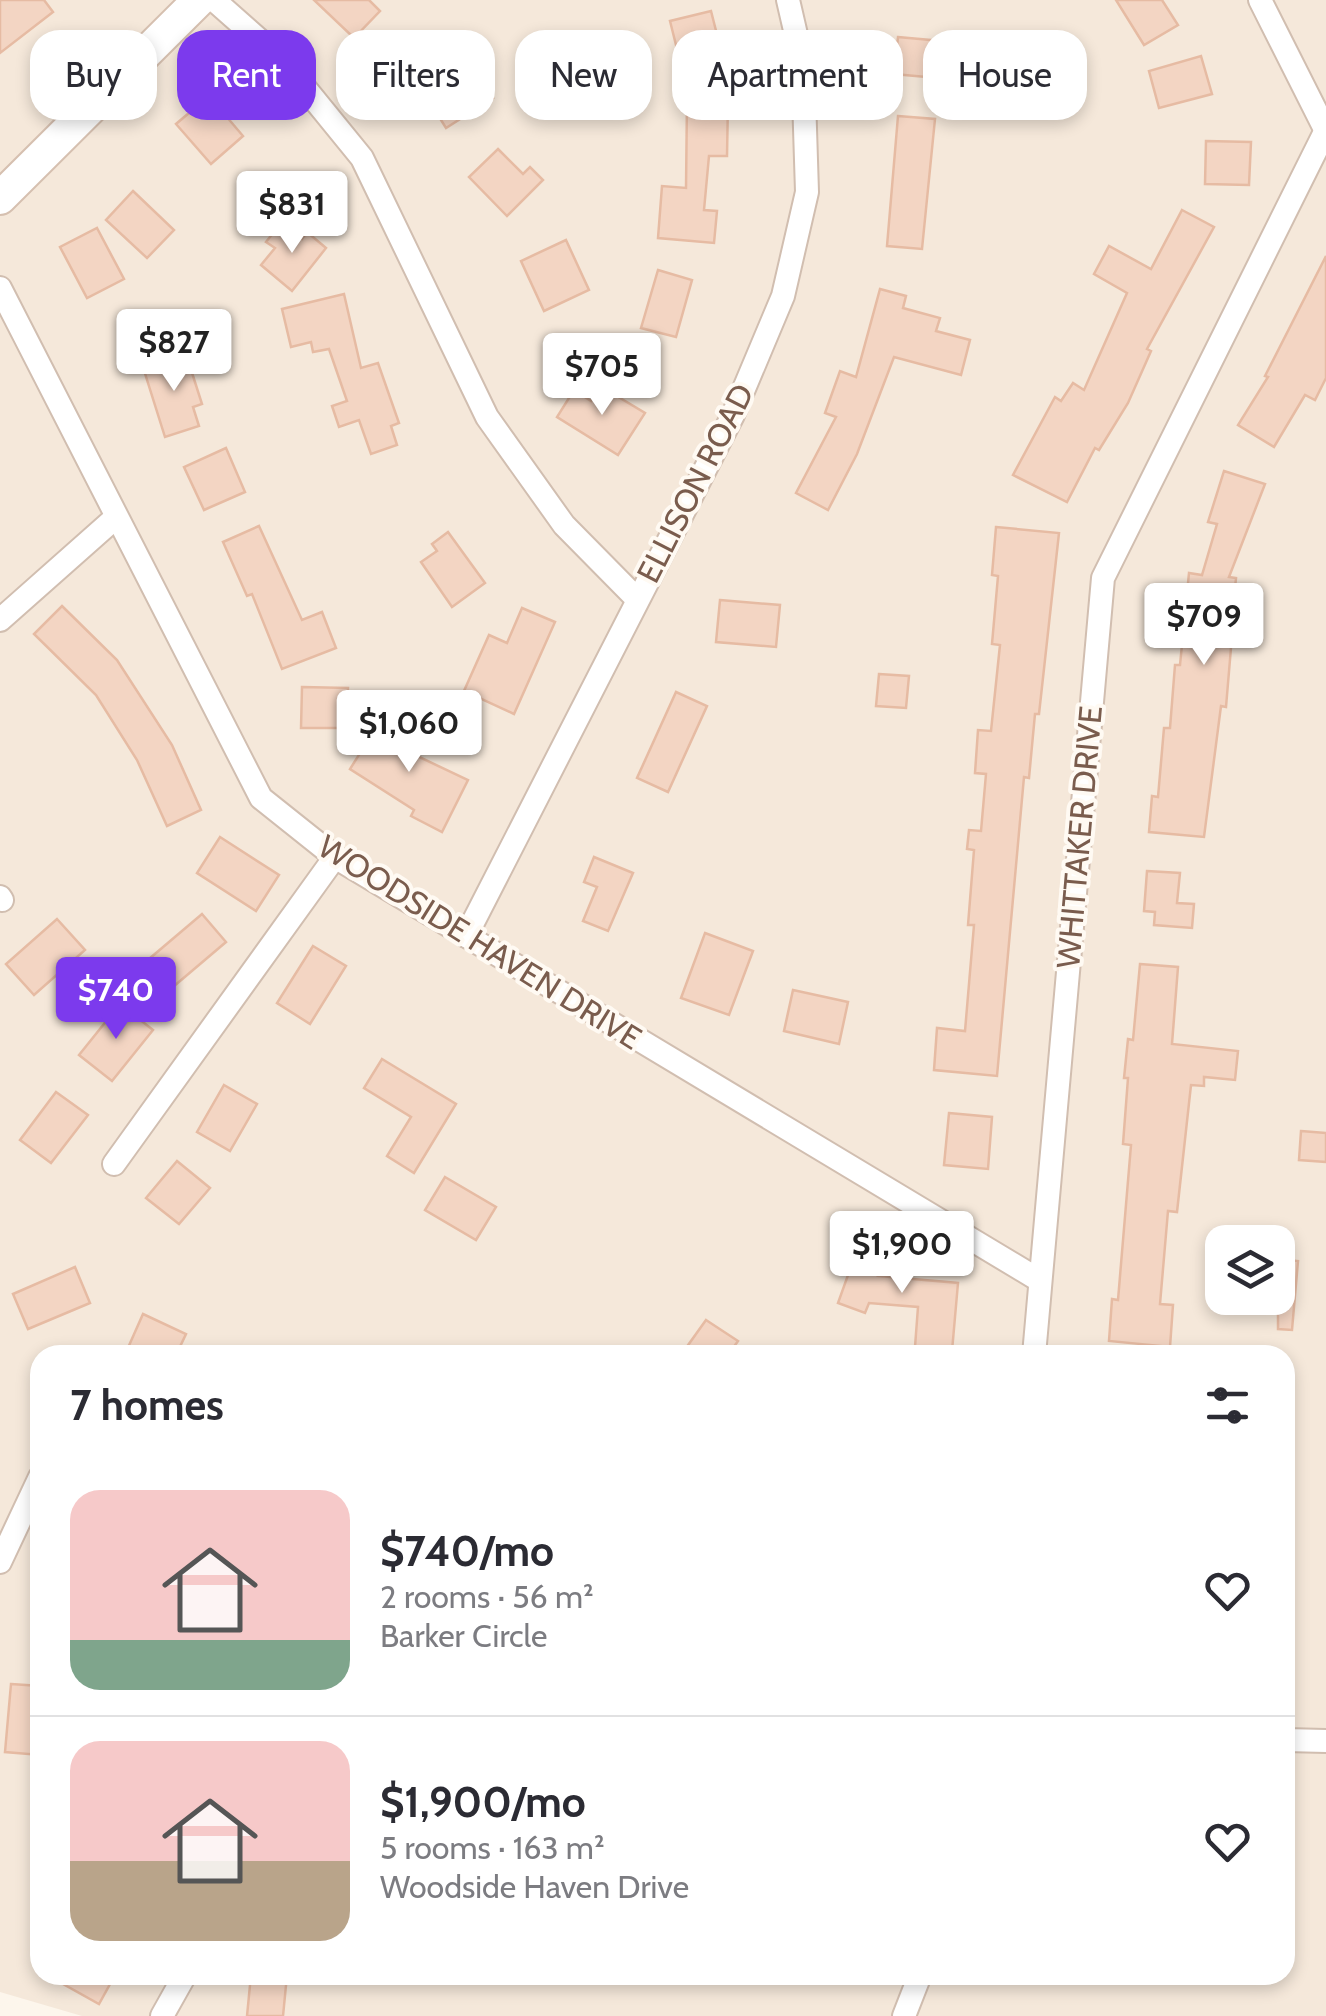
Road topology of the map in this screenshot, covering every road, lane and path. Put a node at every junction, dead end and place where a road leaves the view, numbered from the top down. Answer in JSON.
{"nodes":[{"id":1,"x":199,"y":0,"type":"edge"},
{"id":2,"x":214,"y":0,"type":"edge"},
{"id":3,"x":788,"y":0,"type":"edge"},
{"id":4,"x":1260,"y":0,"type":"edge"},
{"id":5,"x":1326,"y":130,"type":"edge"},
{"id":6,"x":0,"y":198,"type":"edge"},
{"id":7,"x":0,"y":288,"type":"edge"},
{"id":8,"x":114,"y":518,"type":"junction"},
{"id":9,"x":636,"y":598,"type":"junction"},
{"id":10,"x":0,"y":620,"type":"edge"},
{"id":11,"x":335,"y":857,"type":"junction"},
{"id":12,"x":466,"y":936,"type":"junction"},
{"id":13,"x":114,"y":1164,"type":"dead end"},
{"id":14,"x":1040,"y":1280,"type":"junction"},
{"id":15,"x":1035,"y":1345,"type":"edge"},
{"id":16,"x":30,"y":1498,"type":"edge"},
{"id":17,"x":0,"y":1562,"type":"edge"},
{"id":18,"x":1295,"y":1740,"type":"edge"},
{"id":19,"x":1326,"y":1742,"type":"edge"},
{"id":20,"x":179,"y":1985,"type":"edge"},
{"id":21,"x":916,"y":1985,"type":"edge"},
{"id":22,"x":162,"y":2016,"type":"edge"},
{"id":23,"x":904,"y":2016,"type":"edge"}],
"edges":[{"from":1,"to":6,"type":"street"},
{"from":2,"to":9,"type":"street"},
{"from":3,"to":9,"type":"street","name":"ELLISON ROAD"},
{"from":4,"to":5,"type":"street"},
{"from":5,"to":14,"type":"street","name":"WHITTAKER DRIVE"},
{"from":7,"to":8,"type":"street","name":"WOODSIDE HAVEN DRIVE"},
{"from":8,"to":10,"type":"street"},
{"from":8,"to":11,"type":"street","name":"WOODSIDE HAVEN DRIVE"},
{"from":9,"to":12,"type":"street","name":"ELLISON ROAD"},
{"from":11,"to":12,"type":"street","name":"WOODSIDE HAVEN DRIVE"},
{"from":11,"to":13,"type":"street"},
{"from":12,"to":14,"type":"street","name":"WOODSIDE HAVEN DRIVE"},
{"from":14,"to":15,"type":"street","name":"WHITTAKER DRIVE"},
{"from":16,"to":17,"type":"street"},
{"from":18,"to":19,"type":"street"},
{"from":20,"to":22,"type":"street"},
{"from":21,"to":23,"type":"street"}]}
